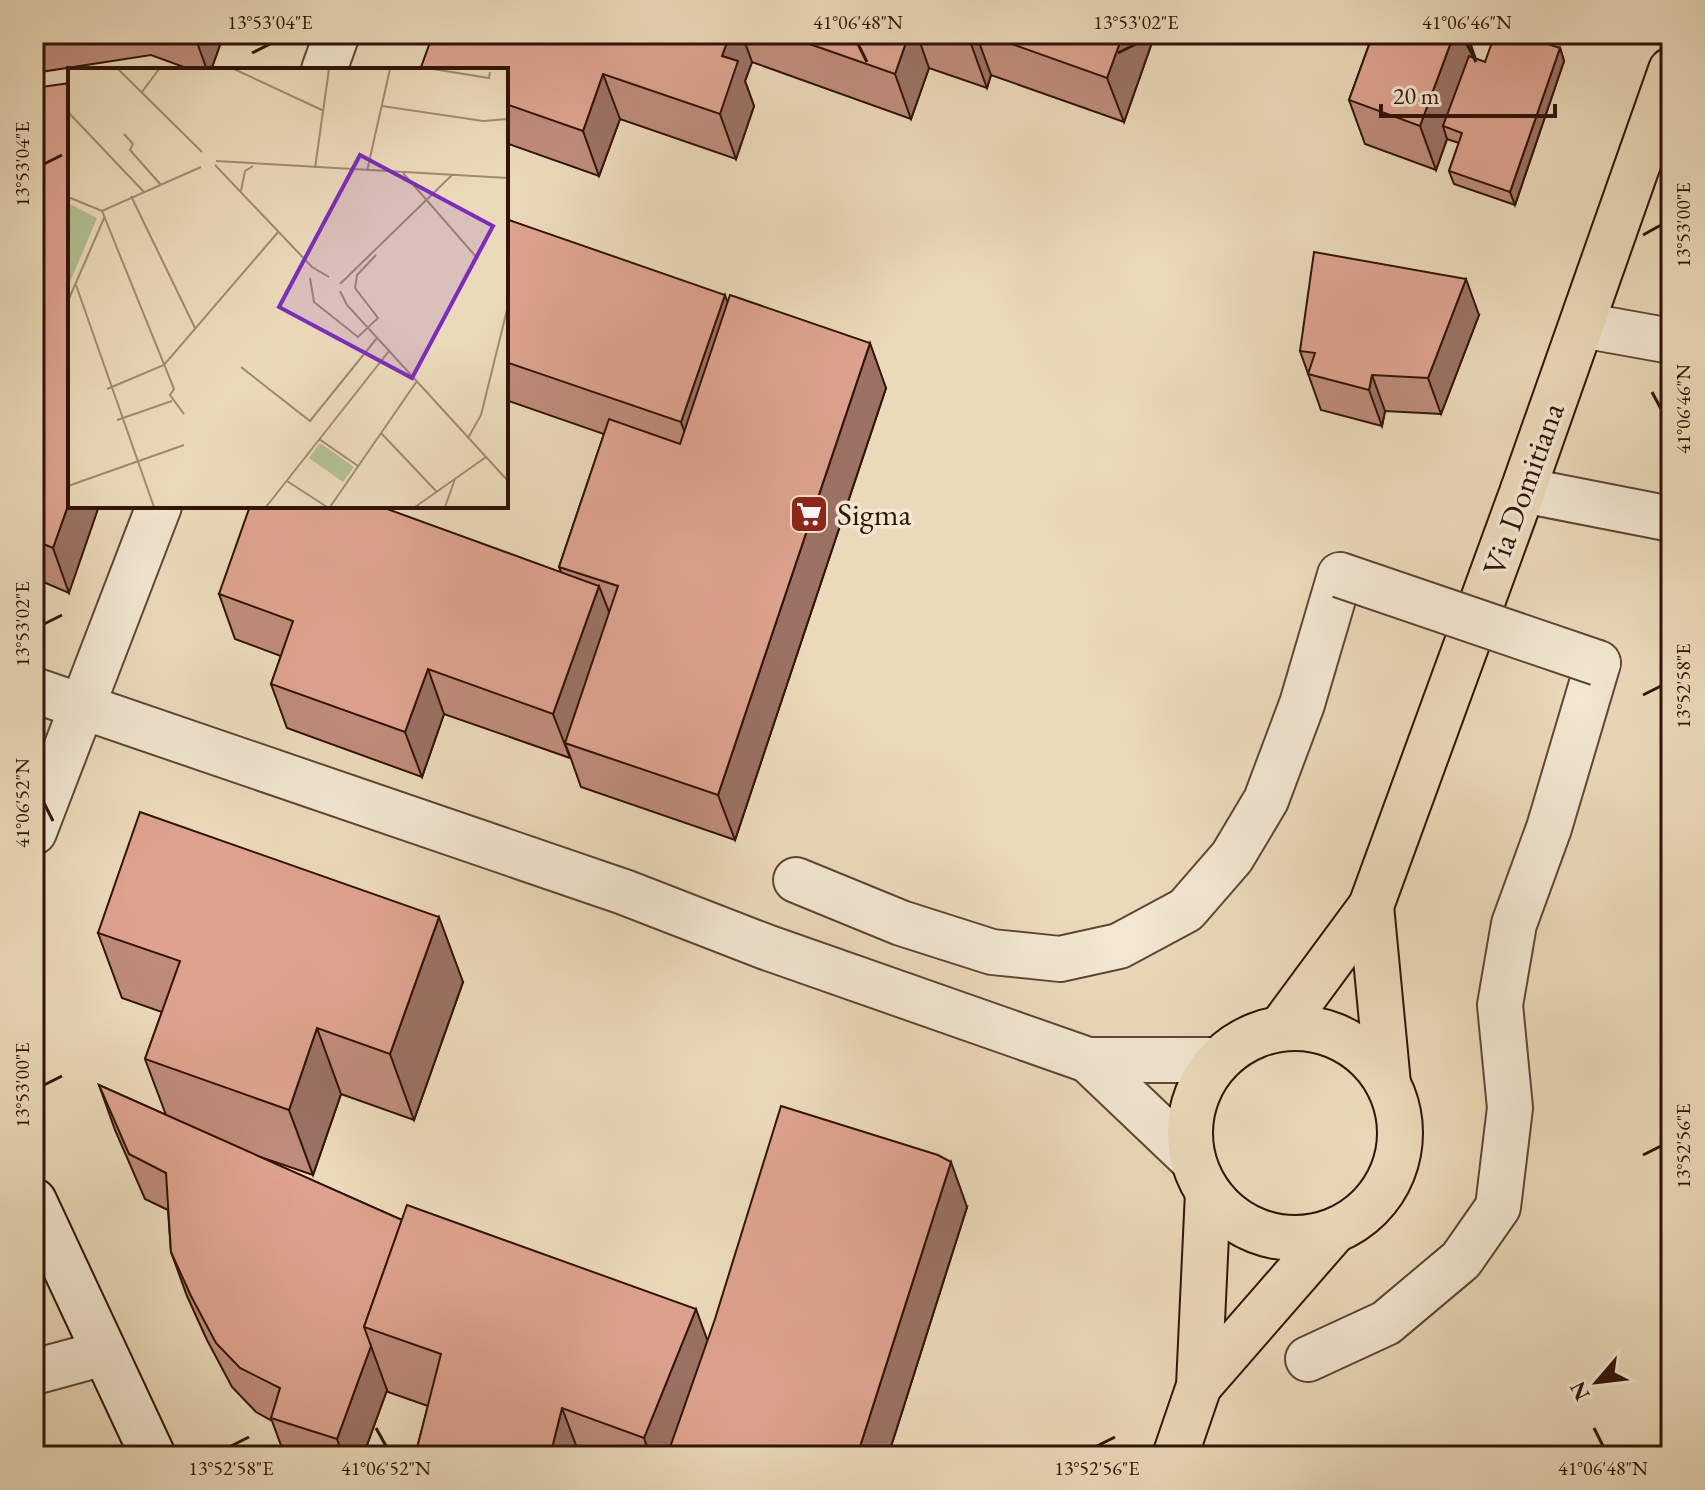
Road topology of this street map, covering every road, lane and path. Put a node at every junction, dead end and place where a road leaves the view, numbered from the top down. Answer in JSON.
{"nodes":[{"id":1,"x":337,"y":34,"type":"edge"},
{"id":2,"x":325,"y":68,"type":"edge"},
{"id":3,"x":1671,"y":70,"type":"edge"},
{"id":4,"x":1582,"y":325,"type":"junction"},
{"id":5,"x":1671,"y":341,"type":"edge"},
{"id":6,"x":1523,"y":490,"type":"junction"},
{"id":7,"x":158,"y":508,"type":"edge"},
{"id":8,"x":1671,"y":519,"type":"edge"},
{"id":9,"x":34,"y":690,"type":"edge"},
{"id":10,"x":83,"y":707,"type":"junction"},
{"id":11,"x":34,"y":832,"type":"edge"},
{"id":12,"x":796,"y":880,"type":"dead end"},
{"id":13,"x":1371,"y":906,"type":"junction"},
{"id":14,"x":1281,"y":1028,"type":"junction"},
{"id":15,"x":1088,"y":1060,"type":"junction"},
{"id":16,"x":1218,"y":1060,"type":"junction"},
{"id":17,"x":1388,"y":1084,"type":"junction"},
{"id":18,"x":1200,"y":1176,"type":"junction"},
{"id":19,"x":34,"y":1201,"type":"edge"},
{"id":20,"x":1334,"y":1231,"type":"junction"},
{"id":21,"x":104,"y":1353,"type":"junction"},
{"id":22,"x":1308,"y":1359,"type":"dead end"},
{"id":23,"x":34,"y":1372,"type":"edge"},
{"id":24,"x":1199,"y":1386,"type":"junction"},
{"id":25,"x":153,"y":1456,"type":"edge"},
{"id":26,"x":1175,"y":1456,"type":"edge"}],
"edges":[{"from":1,"to":2,"type":"street"},
{"from":3,"to":4,"type":"main road","name":"Via Domitiana"},
{"from":4,"to":5,"type":"street"},
{"from":4,"to":6,"type":"main road","name":"Via Domitiana"},
{"from":6,"to":8,"type":"street"},
{"from":6,"to":13,"type":"main road","name":"Via Domitiana"},
{"from":7,"to":10,"type":"street"},
{"from":9,"to":10,"type":"street"},
{"from":10,"to":11,"type":"street"},
{"from":10,"to":15,"type":"street"},
{"from":12,"to":22,"type":"street","bridge":true},
{"from":13,"to":14,"type":"main road","name":"Via Domitiana"},
{"from":13,"to":17,"type":"main road","name":"Via Domitiana"},
{"from":14,"to":16,"type":"main road"},
{"from":14,"to":17,"type":"main road"},
{"from":15,"to":16,"type":"street"},
{"from":15,"to":18,"type":"street"},
{"from":16,"to":18,"type":"main road"},
{"from":17,"to":20,"type":"main road"},
{"from":18,"to":20,"type":"main road"},
{"from":18,"to":24,"type":"main road"},
{"from":19,"to":21,"type":"street"},
{"from":20,"to":24,"type":"main road"},
{"from":21,"to":23,"type":"street"},
{"from":21,"to":25,"type":"street"},
{"from":24,"to":26,"type":"main road"}]}
